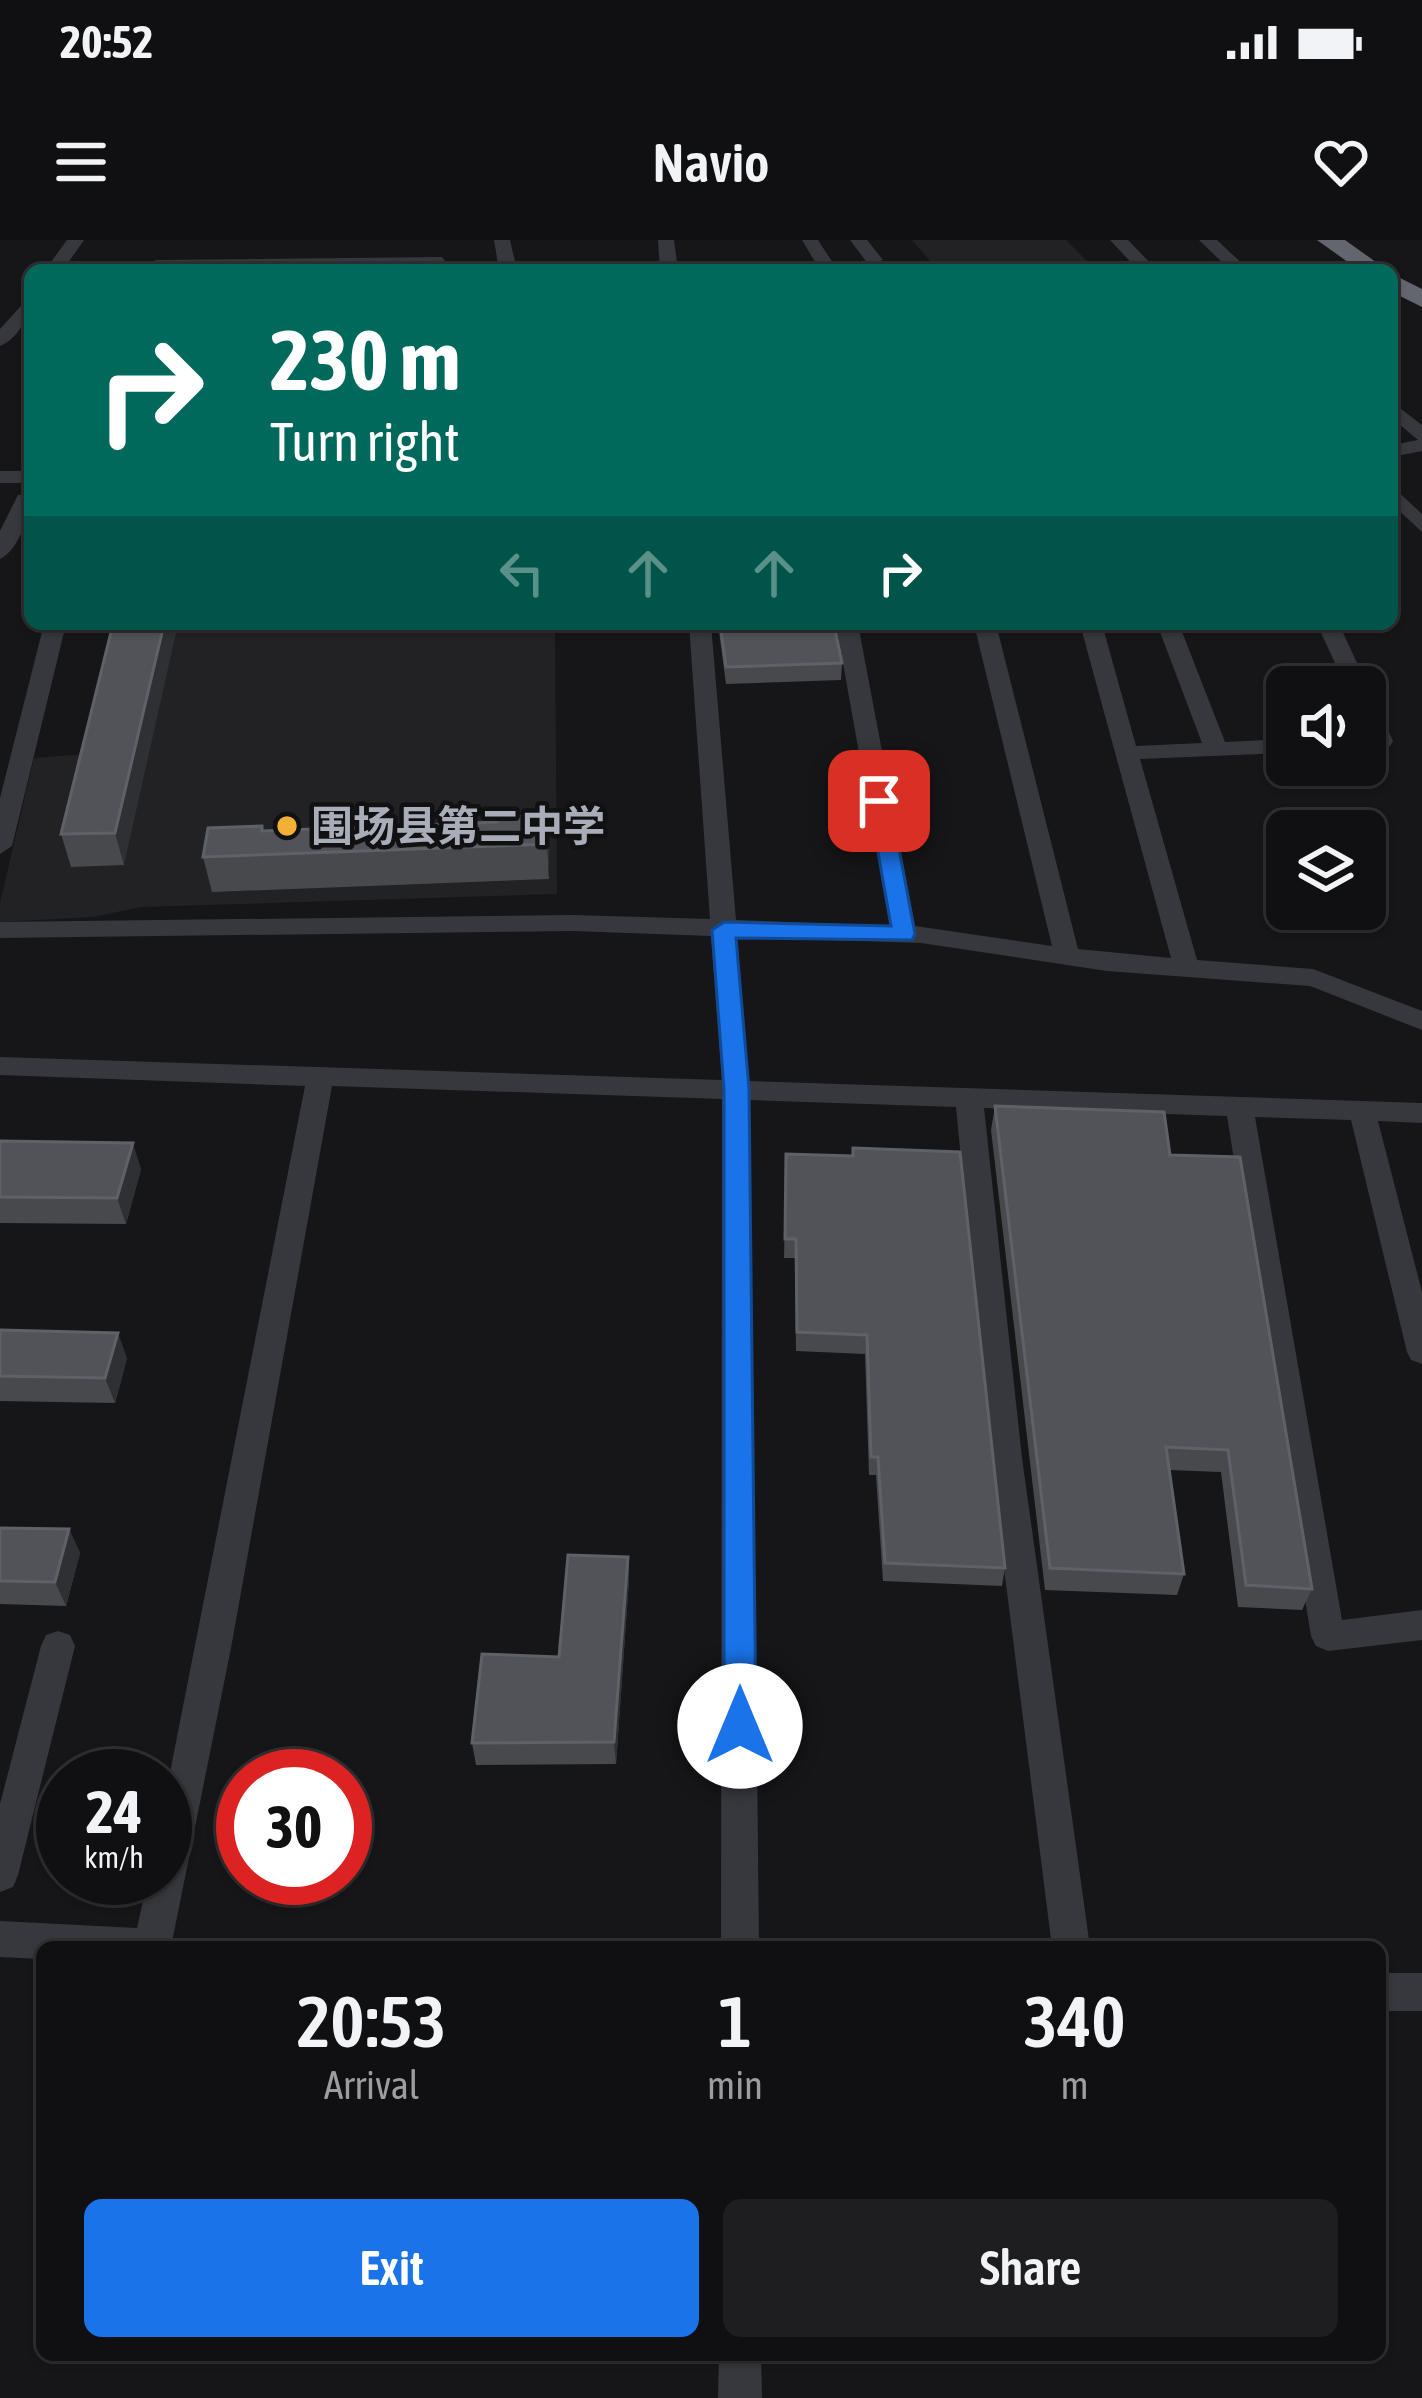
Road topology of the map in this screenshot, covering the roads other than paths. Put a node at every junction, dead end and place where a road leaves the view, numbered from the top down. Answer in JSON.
{"nodes":[{"id":1,"x":810,"y":240,"type":"edge"},
{"id":2,"x":858,"y":240,"type":"edge"},
{"id":3,"x":1118,"y":240,"type":"edge"},
{"id":4,"x":1207,"y":240,"type":"edge"},
{"id":5,"x":1329,"y":240,"type":"edge"},
{"id":6,"x":163,"y":243,"type":"dead end"},
{"id":7,"x":874,"y":260,"type":"dead end"},
{"id":8,"x":436,"y":261,"type":"dead end"},
{"id":9,"x":824,"y":263,"type":"dead end"},
{"id":10,"x":156,"y":264,"type":"edge"},
{"id":11,"x":316,"y":264,"type":"edge"},
{"id":12,"x":1142,"y":264,"type":"edge"},
{"id":13,"x":1233,"y":264,"type":"edge"},
{"id":14,"x":1367,"y":264,"type":"edge"},
{"id":15,"x":24,"y":310,"type":"edge"},
{"id":16,"x":0,"y":341,"type":"edge"},
{"id":17,"x":1398,"y":413,"type":"edge"},
{"id":18,"x":1422,"y":435,"type":"edge"},
{"id":19,"x":1398,"y":499,"type":"edge"},
{"id":20,"x":24,"y":500,"type":"edge"},
{"id":21,"x":1422,"y":526,"type":"edge"},
{"id":22,"x":0,"y":553,"type":"edge"},
{"id":23,"x":54,"y":630,"type":"edge"},
{"id":24,"x":700,"y":630,"type":"edge"},
{"id":25,"x":848,"y":630,"type":"edge"},
{"id":26,"x":987,"y":630,"type":"edge"},
{"id":27,"x":1093,"y":630,"type":"edge"},
{"id":28,"x":1170,"y":630,"type":"edge"},
{"id":29,"x":1331,"y":630,"type":"edge"},
{"id":30,"x":1347,"y":666,"type":"edge"},
{"id":31,"x":1266,"y":747,"type":"edge"},
{"id":32,"x":1216,"y":749,"type":"junction"},
{"id":33,"x":1126,"y":753,"type":"junction"},
{"id":34,"x":0,"y":846,"type":"edge"},
{"id":35,"x":0,"y":930,"type":"edge"},
{"id":36,"x":724,"y":930,"type":"junction"},
{"id":37,"x":904,"y":934,"type":"junction"},
{"id":38,"x":1067,"y":956,"type":"junction"},
{"id":39,"x":1186,"y":966,"type":"junction"},
{"id":40,"x":1422,"y":1021,"type":"edge"},
{"id":41,"x":0,"y":1066,"type":"edge"},
{"id":42,"x":320,"y":1076,"type":"junction"},
{"id":43,"x":736,"y":1089,"type":"junction"},
{"id":44,"x":969,"y":1096,"type":"junction"},
{"id":45,"x":1239,"y":1105,"type":"junction"},
{"id":46,"x":1362,"y":1111,"type":"junction"},
{"id":47,"x":1422,"y":1113,"type":"edge"},
{"id":48,"x":1422,"y":1352,"type":"edge"},
{"id":49,"x":1422,"y":1625,"type":"edge"},
{"id":50,"x":58,"y":1646,"type":"dead end"},
{"id":51,"x":0,"y":1875,"type":"edge"},
{"id":52,"x":0,"y":1939,"type":"edge"},
{"id":53,"x":38,"y":1941,"type":"edge"},
{"id":54,"x":152,"y":1941,"type":"edge"},
{"id":55,"x":740,"y":1941,"type":"edge"},
{"id":56,"x":1070,"y":1941,"type":"edge"},
{"id":57,"x":1386,"y":1992,"type":"edge"},
{"id":58,"x":1422,"y":1992,"type":"edge"},
{"id":59,"x":740,"y":2361,"type":"edge"},
{"id":60,"x":740,"y":2398,"type":"edge"}],
"edges":[{"from":1,"to":9,"type":"street"},
{"from":2,"to":7,"type":"street"},
{"from":3,"to":12,"type":"street"},
{"from":4,"to":13,"type":"street"},
{"from":5,"to":14,"type":"highway"},
{"from":6,"to":10,"type":"street"},
{"from":8,"to":11,"type":"street"},
{"from":15,"to":16,"type":"street"},
{"from":17,"to":18,"type":"street"},
{"from":19,"to":21,"type":"street"},
{"from":20,"to":22,"type":"street"},
{"from":23,"to":34,"type":"street"},
{"from":24,"to":36,"type":"street"},
{"from":25,"to":37,"type":"street"},
{"from":26,"to":38,"type":"street"},
{"from":27,"to":33,"type":"street"},
{"from":28,"to":32,"type":"street"},
{"from":29,"to":30,"type":"street"},
{"from":31,"to":32,"type":"street"},
{"from":32,"to":33,"type":"street"},
{"from":33,"to":39,"type":"street"},
{"from":35,"to":36,"type":"street"},
{"from":36,"to":37,"type":"street"},
{"from":36,"to":43,"type":"street"},
{"from":37,"to":38,"type":"street"},
{"from":38,"to":39,"type":"street"},
{"from":39,"to":40,"type":"street"},
{"from":41,"to":42,"type":"street"},
{"from":42,"to":43,"type":"street"},
{"from":42,"to":54,"type":"street"},
{"from":43,"to":44,"type":"street"},
{"from":43,"to":55,"type":"street"},
{"from":44,"to":45,"type":"street"},
{"from":44,"to":56,"type":"street"},
{"from":45,"to":46,"type":"street"},
{"from":45,"to":49,"type":"street"},
{"from":46,"to":47,"type":"street"},
{"from":46,"to":48,"type":"street"},
{"from":50,"to":51,"type":"street"},
{"from":52,"to":53,"type":"street"},
{"from":57,"to":58,"type":"street"},
{"from":59,"to":60,"type":"street"}]}
